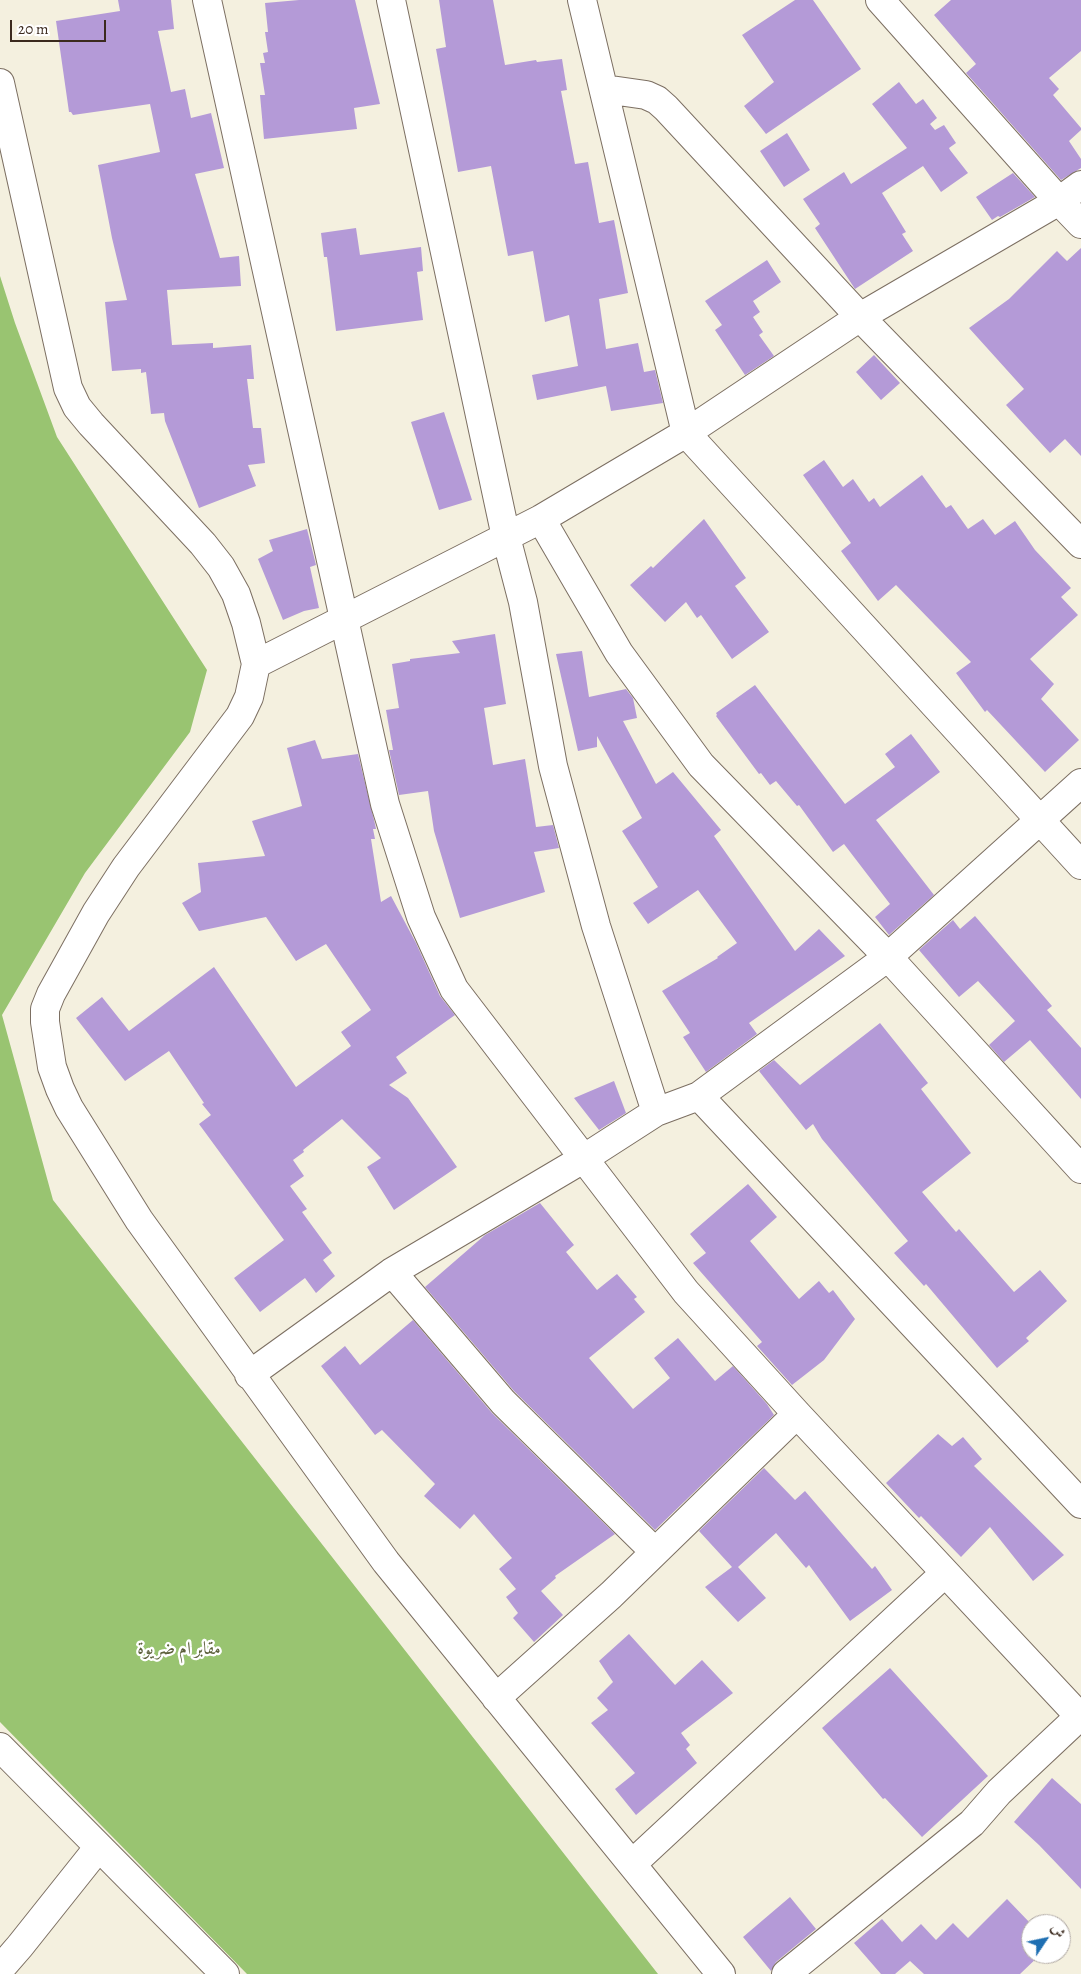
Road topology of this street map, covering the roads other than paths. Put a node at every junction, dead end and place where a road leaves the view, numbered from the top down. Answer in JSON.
{"nodes":[{"id":1,"x":207,"y":0,"type":"edge"},
{"id":2,"x":391,"y":0,"type":"edge"},
{"id":3,"x":582,"y":0,"type":"edge"},
{"id":4,"x":880,"y":0,"type":"edge"},
{"id":5,"x":0,"y":83,"type":"edge"},
{"id":6,"x":604,"y":89,"type":"junction"},
{"id":7,"x":1081,"y":185,"type":"edge"},
{"id":8,"x":1059,"y":202,"type":"junction"},
{"id":9,"x":1081,"y":224,"type":"edge"},
{"id":10,"x":860,"y":317,"type":"junction"},
{"id":11,"x":686,"y":433,"type":"junction"},
{"id":12,"x":541,"y":518,"type":"junction"},
{"id":13,"x":506,"y":537,"type":"junction"},
{"id":14,"x":1081,"y":544,"type":"edge"},
{"id":15,"x":344,"y":621,"type":"junction"},
{"id":16,"x":256,"y":664,"type":"junction"},
{"id":17,"x":1081,"y":782,"type":"edge"},
{"id":18,"x":1040,"y":821,"type":"junction"},
{"id":19,"x":1081,"y":865,"type":"edge"},
{"id":20,"x":888,"y":957,"type":"junction"},
{"id":21,"x":699,"y":1096,"type":"junction"},
{"id":22,"x":656,"y":1112,"type":"junction"},
{"id":23,"x":583,"y":1159,"type":"junction"},
{"id":24,"x":1081,"y":1170,"type":"edge"},
{"id":25,"x":392,"y":1272,"type":"junction"},
{"id":26,"x":250,"y":1375,"type":"junction"},
{"id":27,"x":797,"y":1414,"type":"junction"},
{"id":28,"x":1081,"y":1504,"type":"edge"},
{"id":29,"x":655,"y":1552,"type":"junction"},
{"id":30,"x":945,"y":1573,"type":"junction"},
{"id":31,"x":496,"y":1698,"type":"junction"},
{"id":32,"x":1080,"y":1717,"type":"edge"},
{"id":33,"x":0,"y":1747,"type":"edge"},
{"id":34,"x":98,"y":1848,"type":"junction"},
{"id":35,"x":632,"y":1864,"type":"junction"},
{"id":36,"x":0,"y":1969,"type":"edge"},
{"id":37,"x":225,"y":1974,"type":"edge"},
{"id":38,"x":721,"y":1974,"type":"edge"},
{"id":39,"x":786,"y":1974,"type":"edge"}],
"edges":[{"from":1,"to":15,"type":"street"},
{"from":2,"to":13,"type":"street"},
{"from":3,"to":6,"type":"street"},
{"from":4,"to":8,"type":"street"},
{"from":5,"to":16,"type":"street"},
{"from":6,"to":10,"type":"street"},
{"from":6,"to":11,"type":"street"},
{"from":7,"to":8,"type":"street"},
{"from":8,"to":9,"type":"street"},
{"from":8,"to":10,"type":"street"},
{"from":10,"to":11,"type":"street"},
{"from":10,"to":14,"type":"street"},
{"from":11,"to":12,"type":"street"},
{"from":11,"to":18,"type":"street"},
{"from":12,"to":13,"type":"street"},
{"from":12,"to":20,"type":"street"},
{"from":13,"to":15,"type":"street"},
{"from":13,"to":22,"type":"street"},
{"from":15,"to":16,"type":"street"},
{"from":15,"to":23,"type":"street"},
{"from":16,"to":26,"type":"street"},
{"from":17,"to":18,"type":"street"},
{"from":18,"to":19,"type":"street"},
{"from":18,"to":20,"type":"street"},
{"from":20,"to":21,"type":"street"},
{"from":20,"to":24,"type":"street"},
{"from":21,"to":22,"type":"street"},
{"from":21,"to":28,"type":"street"},
{"from":22,"to":23,"type":"street"},
{"from":23,"to":25,"type":"street"},
{"from":23,"to":27,"type":"street"},
{"from":25,"to":26,"type":"street"},
{"from":25,"to":29,"type":"street"},
{"from":26,"to":31,"type":"street"},
{"from":27,"to":29,"type":"street"},
{"from":27,"to":30,"type":"street"},
{"from":29,"to":31,"type":"street"},
{"from":30,"to":32,"type":"street"},
{"from":30,"to":35,"type":"street"},
{"from":31,"to":35,"type":"street"},
{"from":32,"to":39,"type":"street"},
{"from":33,"to":34,"type":"street"},
{"from":34,"to":36,"type":"street"},
{"from":34,"to":37,"type":"street"},
{"from":35,"to":38,"type":"street"}]}
